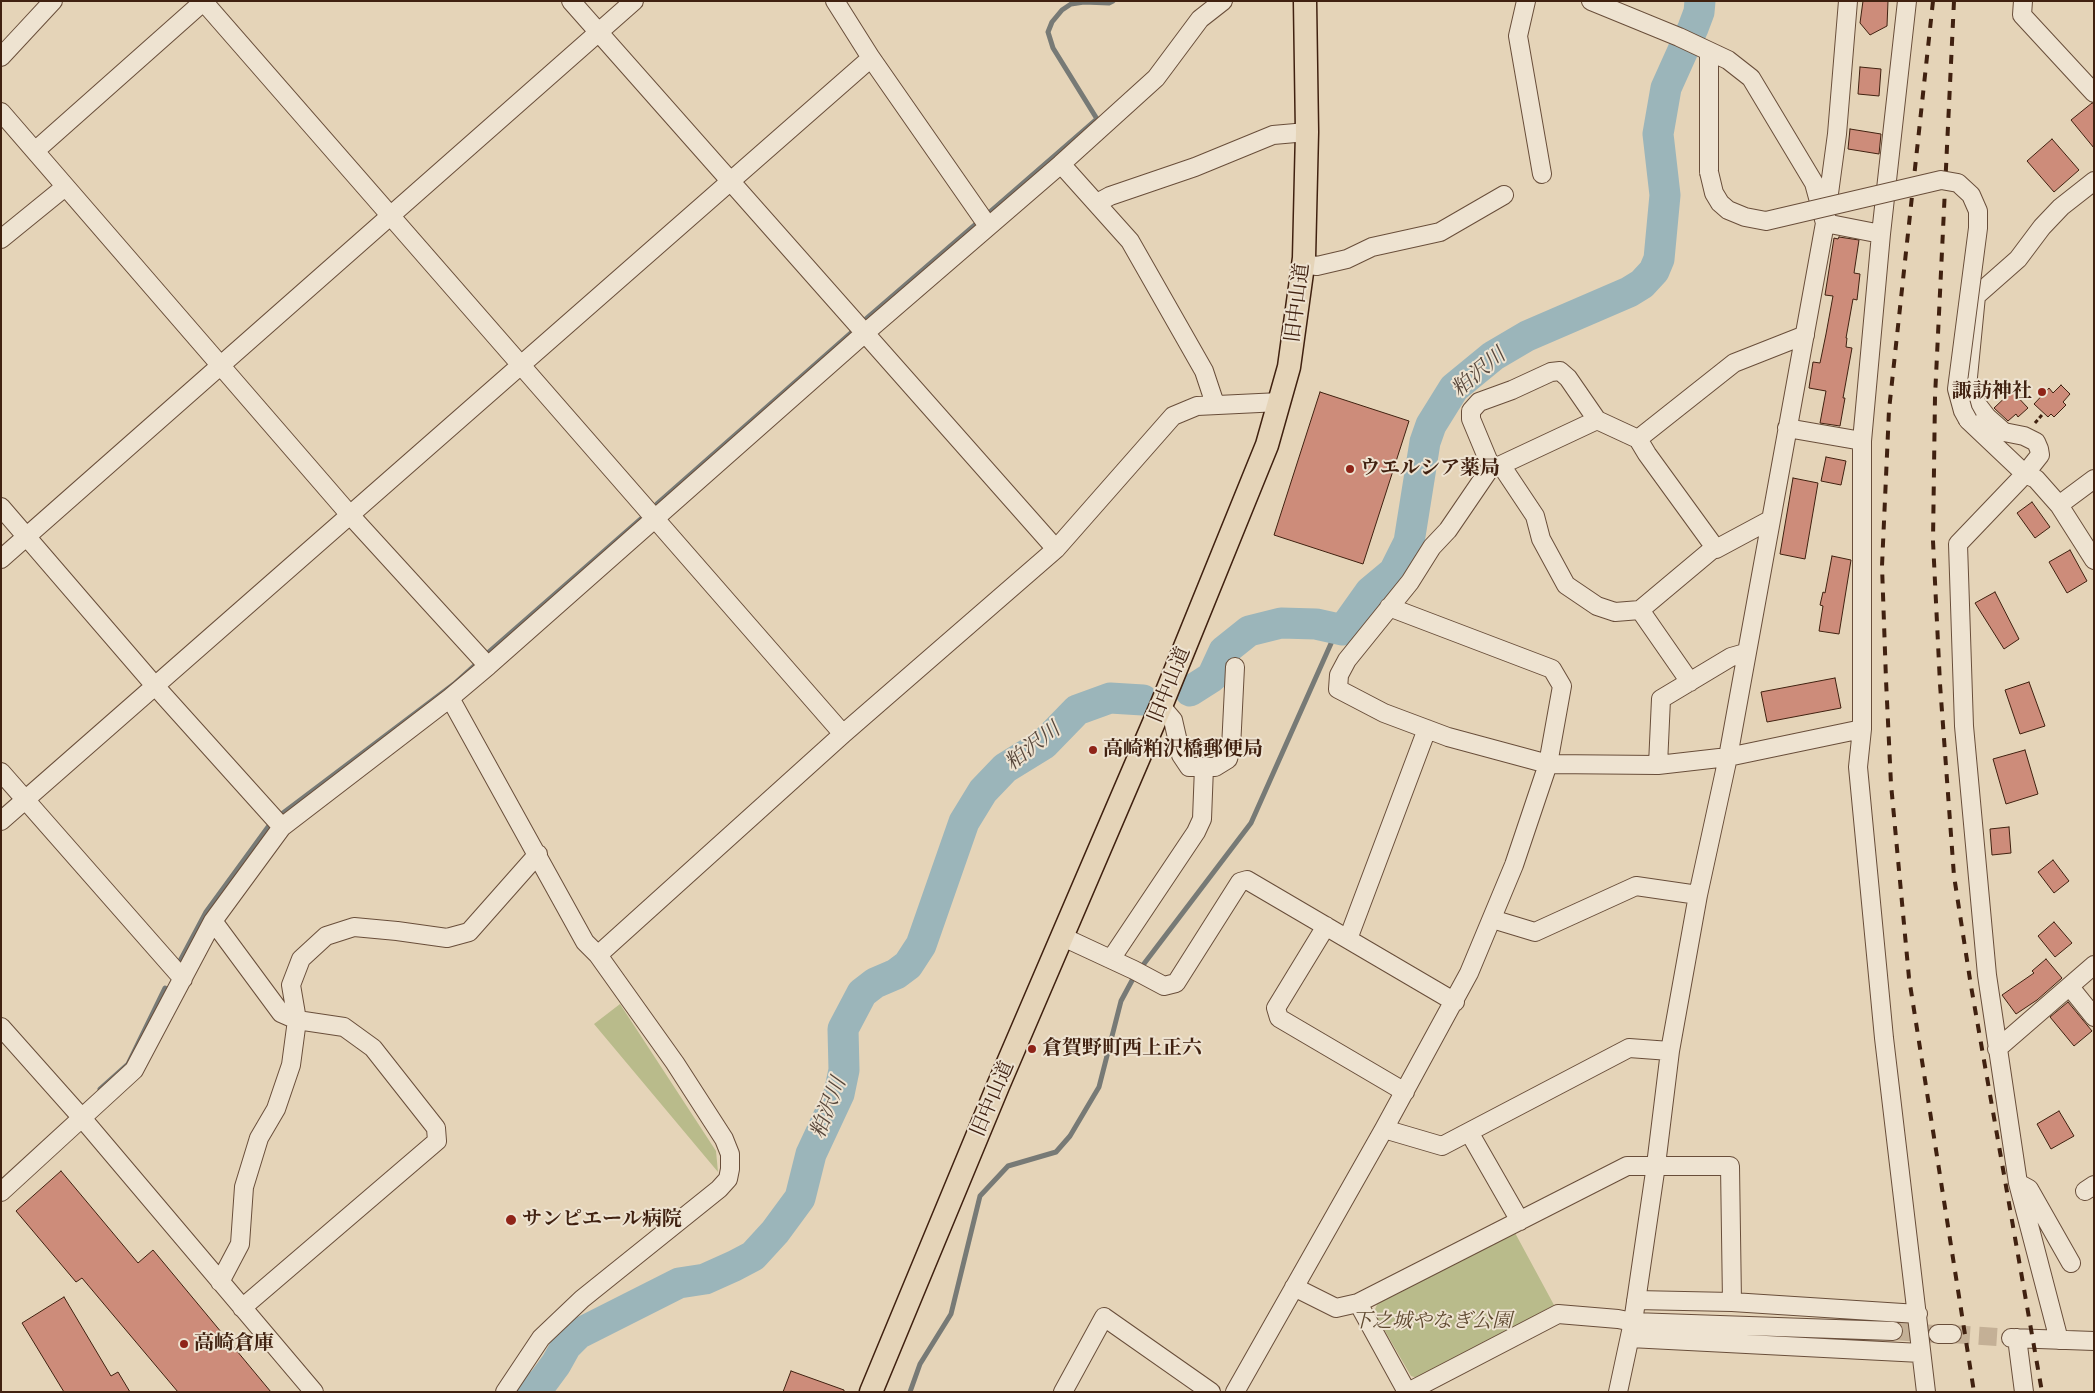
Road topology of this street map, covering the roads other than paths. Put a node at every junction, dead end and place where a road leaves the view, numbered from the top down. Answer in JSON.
{"nodes":[{"id":1,"x":53,"y":1,"type":"edge"},
{"id":2,"x":204,"y":1,"type":"edge"},
{"id":3,"x":571,"y":1,"type":"edge"},
{"id":4,"x":634,"y":1,"type":"edge"},
{"id":5,"x":835,"y":1,"type":"edge"},
{"id":6,"x":1222,"y":1,"type":"edge"},
{"id":7,"x":1305,"y":1,"type":"edge"},
{"id":8,"x":1526,"y":1,"type":"edge"},
{"id":9,"x":1591,"y":1,"type":"edge"},
{"id":10,"x":1848,"y":1,"type":"edge"},
{"id":11,"x":1907,"y":1,"type":"edge"},
{"id":12,"x":2022,"y":1,"type":"edge"},
{"id":13,"x":598,"y":32,"type":"junction"},
{"id":14,"x":1709,"y":52,"type":"junction"},
{"id":15,"x":1,"y":57,"type":"edge"},
{"id":16,"x":872,"y":58,"type":"junction"},
{"id":17,"x":2094,"y":93,"type":"edge"},
{"id":18,"x":1,"y":112,"type":"edge"},
{"id":19,"x":1307,"y":132,"type":"junction"},
{"id":20,"x":35,"y":151,"type":"junction"},
{"id":21,"x":1061,"y":164,"type":"junction"},
{"id":22,"x":1542,"y":174,"type":"dead end"},
{"id":23,"x":730,"y":180,"type":"junction"},
{"id":24,"x":2094,"y":181,"type":"edge"},
{"id":25,"x":65,"y":187,"type":"junction"},
{"id":26,"x":1504,"y":195,"type":"dead end"},
{"id":27,"x":1097,"y":203,"type":"junction"},
{"id":28,"x":390,"y":215,"type":"junction"},
{"id":29,"x":1825,"y":224,"type":"junction"},
{"id":30,"x":988,"y":226,"type":"junction"},
{"id":31,"x":1881,"y":234,"type":"junction"},
{"id":32,"x":1,"y":239,"type":"edge"},
{"id":33,"x":1304,"y":264,"type":"junction"},
{"id":34,"x":865,"y":333,"type":"junction"},
{"id":35,"x":1805,"y":335,"type":"junction"},
{"id":36,"x":521,"y":364,"type":"junction"},
{"id":37,"x":220,"y":365,"type":"junction"},
{"id":38,"x":1280,"y":402,"type":"junction"},
{"id":39,"x":1215,"y":404,"type":"junction"},
{"id":40,"x":1597,"y":420,"type":"junction"},
{"id":41,"x":1787,"y":428,"type":"junction"},
{"id":42,"x":1638,"y":439,"type":"junction"},
{"id":43,"x":1862,"y":441,"type":"junction"},
{"id":44,"x":1496,"y":466,"type":"junction"},
{"id":45,"x":2026,"y":474,"type":"junction"},
{"id":46,"x":2094,"y":479,"type":"edge"},
{"id":47,"x":2059,"y":505,"type":"junction"},
{"id":48,"x":1,"y":507,"type":"edge"},
{"id":49,"x":350,"y":515,"type":"junction"},
{"id":50,"x":655,"y":517,"type":"junction"},
{"id":51,"x":1770,"y":520,"type":"junction"},
{"id":52,"x":27,"y":536,"type":"junction"},
{"id":53,"x":1714,"y":548,"type":"junction"},
{"id":54,"x":1056,"y":549,"type":"junction"},
{"id":55,"x":1,"y":559,"type":"edge"},
{"id":56,"x":2094,"y":560,"type":"edge"},
{"id":57,"x":1390,"y":607,"type":"junction"},
{"id":58,"x":1640,"y":610,"type":"junction"},
{"id":59,"x":1745,"y":653,"type":"junction"},
{"id":60,"x":488,"y":666,"type":"junction"},
{"id":61,"x":1235,"y":667,"type":"dead end"},
{"id":62,"x":1690,"y":682,"type":"junction"},
{"id":63,"x":156,"y":687,"type":"junction"},
{"id":64,"x":450,"y":698,"type":"junction"},
{"id":65,"x":1161,"y":706,"type":"junction"},
{"id":66,"x":1426,"y":729,"type":"junction"},
{"id":67,"x":1862,"y":729,"type":"junction"},
{"id":68,"x":843,"y":734,"type":"junction"},
{"id":69,"x":1728,"y":757,"type":"junction"},
{"id":70,"x":1548,"y":764,"type":"junction"},
{"id":71,"x":1658,"y":764,"type":"junction"},
{"id":72,"x":1204,"y":767,"type":"junction"},
{"id":73,"x":1,"y":772,"type":"edge"},
{"id":74,"x":26,"y":799,"type":"junction"},
{"id":75,"x":1,"y":821,"type":"edge"},
{"id":76,"x":282,"y":827,"type":"junction"},
{"id":77,"x":538,"y":854,"type":"junction"},
{"id":78,"x":1698,"y":896,"type":"junction"},
{"id":79,"x":1492,"y":919,"type":"junction"},
{"id":80,"x":213,"y":921,"type":"junction"},
{"id":81,"x":1326,"y":926,"type":"junction"},
{"id":82,"x":1063,"y":937,"type":"junction"},
{"id":83,"x":1348,"y":939,"type":"junction"},
{"id":84,"x":598,"y":955,"type":"junction"},
{"id":85,"x":1111,"y":959,"type":"junction"},
{"id":86,"x":2094,"y":965,"type":"edge"},
{"id":87,"x":183,"y":979,"type":"junction"},
{"id":88,"x":2070,"y":987,"type":"junction"},
{"id":89,"x":1455,"y":1002,"type":"junction"},
{"id":90,"x":2094,"y":1017,"type":"edge"},
{"id":91,"x":297,"y":1020,"type":"junction"},
{"id":92,"x":1,"y":1027,"type":"edge"},
{"id":93,"x":1997,"y":1049,"type":"junction"},
{"id":94,"x":1670,"y":1051,"type":"junction"},
{"id":95,"x":1405,"y":1092,"type":"junction"},
{"id":96,"x":82,"y":1118,"type":"junction"},
{"id":97,"x":1384,"y":1129,"type":"junction"},
{"id":98,"x":1469,"y":1132,"type":"junction"},
{"id":99,"x":1656,"y":1165,"type":"junction"},
{"id":100,"x":2018,"y":1183,"type":"junction"},
{"id":101,"x":1,"y":1192,"type":"edge"},
{"id":102,"x":1520,"y":1220,"type":"junction"},
{"id":103,"x":2071,"y":1263,"type":"dead end"},
{"id":104,"x":220,"y":1282,"type":"junction"},
{"id":105,"x":1294,"y":1287,"type":"junction"},
{"id":106,"x":1636,"y":1300,"type":"junction"},
{"id":107,"x":1732,"y":1302,"type":"junction"},
{"id":108,"x":1358,"y":1303,"type":"junction"},
{"id":109,"x":242,"y":1308,"type":"junction"},
{"id":110,"x":1918,"y":1314,"type":"junction"},
{"id":111,"x":1631,"y":1330,"type":"junction"},
{"id":112,"x":1893,"y":1331,"type":"tunnel mouth"},
{"id":113,"x":2060,"y":1340,"type":"junction"},
{"id":114,"x":2094,"y":1341,"type":"edge"},
{"id":115,"x":1921,"y":1353,"type":"junction"},
{"id":116,"x":314,"y":1392,"type":"edge"},
{"id":117,"x":505,"y":1392,"type":"edge"},
{"id":118,"x":871,"y":1392,"type":"edge"},
{"id":119,"x":1063,"y":1392,"type":"edge"},
{"id":120,"x":1211,"y":1392,"type":"edge"},
{"id":121,"x":1235,"y":1392,"type":"edge"},
{"id":122,"x":1408,"y":1392,"type":"edge"},
{"id":123,"x":1618,"y":1392,"type":"edge"},
{"id":124,"x":1926,"y":1392,"type":"edge"},
{"id":125,"x":2024,"y":1392,"type":"edge"}],
"edges":[{"from":1,"to":15,"type":"street"},
{"from":2,"to":20,"type":"street"},
{"from":2,"to":28,"type":"street"},
{"from":3,"to":13,"type":"street"},
{"from":4,"to":13,"type":"street"},
{"from":5,"to":16,"type":"street"},
{"from":6,"to":21,"type":"street"},
{"from":7,"to":19,"type":"main road","name":"旧中山道"},
{"from":8,"to":22,"type":"street"},
{"from":9,"to":14,"type":"street"},
{"from":10,"to":29,"type":"street"},
{"from":11,"to":31,"type":"street"},
{"from":12,"to":17,"type":"street"},
{"from":13,"to":23,"type":"street"},
{"from":13,"to":28,"type":"street"},
{"from":14,"to":29,"type":"street"},
{"from":14,"to":45,"type":"street","bridge":true},
{"from":16,"to":23,"type":"street"},
{"from":16,"to":30,"type":"street"},
{"from":18,"to":20,"type":"street"},
{"from":19,"to":27,"type":"street"},
{"from":19,"to":33,"type":"main road","name":"旧中山道"},
{"from":20,"to":25,"type":"street"},
{"from":21,"to":27,"type":"street"},
{"from":21,"to":30,"type":"street"},
{"from":23,"to":34,"type":"street"},
{"from":23,"to":36,"type":"street"},
{"from":24,"to":45,"type":"street"},
{"from":25,"to":32,"type":"street"},
{"from":25,"to":37,"type":"street"},
{"from":26,"to":33,"type":"street"},
{"from":27,"to":39,"type":"street"},
{"from":28,"to":36,"type":"street"},
{"from":28,"to":37,"type":"street"},
{"from":29,"to":31,"type":"street"},
{"from":29,"to":35,"type":"street"},
{"from":30,"to":34,"type":"street"},
{"from":31,"to":43,"type":"street"},
{"from":33,"to":38,"type":"main road","name":"旧中山道"},
{"from":34,"to":50,"type":"street"},
{"from":34,"to":54,"type":"street"},
{"from":35,"to":41,"type":"street"},
{"from":35,"to":42,"type":"street"},
{"from":36,"to":49,"type":"street"},
{"from":36,"to":50,"type":"street"},
{"from":37,"to":49,"type":"street"},
{"from":37,"to":52,"type":"street"},
{"from":38,"to":39,"type":"street"},
{"from":38,"to":65,"type":"main road","name":"旧中山道"},
{"from":39,"to":54,"type":"street"},
{"from":40,"to":42,"type":"street"},
{"from":40,"to":44,"type":"street"},
{"from":40,"to":44,"type":"street"},
{"from":41,"to":43,"type":"street"},
{"from":41,"to":51,"type":"street"},
{"from":42,"to":53,"type":"street"},
{"from":43,"to":67,"type":"street"},
{"from":44,"to":57,"type":"street"},
{"from":44,"to":58,"type":"street"},
{"from":45,"to":47,"type":"street"},
{"from":45,"to":93,"type":"street"},
{"from":46,"to":47,"type":"street"},
{"from":47,"to":56,"type":"street"},
{"from":48,"to":52,"type":"street"},
{"from":49,"to":60,"type":"street"},
{"from":49,"to":63,"type":"street"},
{"from":50,"to":60,"type":"street"},
{"from":50,"to":68,"type":"street"},
{"from":51,"to":53,"type":"street"},
{"from":51,"to":59,"type":"street"},
{"from":52,"to":55,"type":"street"},
{"from":52,"to":63,"type":"street"},
{"from":53,"to":58,"type":"street"},
{"from":54,"to":68,"type":"street"},
{"from":57,"to":66,"type":"street"},
{"from":57,"to":70,"type":"street"},
{"from":58,"to":62,"type":"street"},
{"from":59,"to":62,"type":"street"},
{"from":59,"to":69,"type":"street"},
{"from":60,"to":64,"type":"street"},
{"from":61,"to":72,"type":"street"},
{"from":62,"to":71,"type":"street"},
{"from":63,"to":74,"type":"street"},
{"from":63,"to":76,"type":"street"},
{"from":64,"to":76,"type":"street"},
{"from":64,"to":77,"type":"street"},
{"from":65,"to":72,"type":"street"},
{"from":65,"to":82,"type":"main road","name":"旧中山道"},
{"from":66,"to":70,"type":"street"},
{"from":66,"to":83,"type":"street"},
{"from":67,"to":69,"type":"street"},
{"from":67,"to":110,"type":"street"},
{"from":68,"to":84,"type":"street"},
{"from":69,"to":71,"type":"street"},
{"from":69,"to":78,"type":"street"},
{"from":70,"to":71,"type":"street"},
{"from":70,"to":79,"type":"street"},
{"from":72,"to":85,"type":"street"},
{"from":73,"to":74,"type":"street"},
{"from":74,"to":75,"type":"street"},
{"from":74,"to":87,"type":"street"},
{"from":76,"to":80,"type":"street"},
{"from":77,"to":84,"type":"street"},
{"from":77,"to":91,"type":"street"},
{"from":78,"to":79,"type":"street"},
{"from":78,"to":94,"type":"street"},
{"from":79,"to":89,"type":"street"},
{"from":80,"to":87,"type":"street"},
{"from":80,"to":91,"type":"street"},
{"from":81,"to":83,"type":"street"},
{"from":81,"to":85,"type":"street"},
{"from":81,"to":95,"type":"street"},
{"from":82,"to":85,"type":"street"},
{"from":82,"to":118,"type":"main road","name":"旧中山道"},
{"from":83,"to":89,"type":"street"},
{"from":84,"to":117,"type":"street"},
{"from":86,"to":88,"type":"street"},
{"from":87,"to":96,"type":"street"},
{"from":88,"to":90,"type":"street"},
{"from":88,"to":93,"type":"street"},
{"from":89,"to":95,"type":"street"},
{"from":91,"to":104,"type":"street"},
{"from":91,"to":109,"type":"street"},
{"from":92,"to":96,"type":"street"},
{"from":93,"to":100,"type":"street"},
{"from":94,"to":98,"type":"street"},
{"from":94,"to":99,"type":"street"},
{"from":95,"to":97,"type":"street"},
{"from":96,"to":101,"type":"street"},
{"from":96,"to":104,"type":"street"},
{"from":97,"to":98,"type":"street"},
{"from":97,"to":105,"type":"street"},
{"from":98,"to":102,"type":"street"},
{"from":99,"to":102,"type":"street"},
{"from":99,"to":106,"type":"street"},
{"from":99,"to":107,"type":"street"},
{"from":100,"to":103,"type":"street"},
{"from":100,"to":113,"type":"street"},
{"from":102,"to":108,"type":"street"},
{"from":104,"to":109,"type":"street"},
{"from":105,"to":108,"type":"street"},
{"from":105,"to":121,"type":"street"},
{"from":106,"to":107,"type":"street"},
{"from":106,"to":111,"type":"street"},
{"from":107,"to":110,"type":"street"},
{"from":108,"to":122,"type":"street"},
{"from":109,"to":116,"type":"street"},
{"from":110,"to":115,"type":"street"},
{"from":111,"to":112,"type":"street"},
{"from":111,"to":115,"type":"street"},
{"from":111,"to":122,"type":"street"},
{"from":111,"to":123,"type":"street"},
{"from":113,"to":114,"type":"street"},
{"from":113,"to":125,"type":"street"},
{"from":115,"to":124,"type":"street"},
{"from":119,"to":120,"type":"street"}]}
